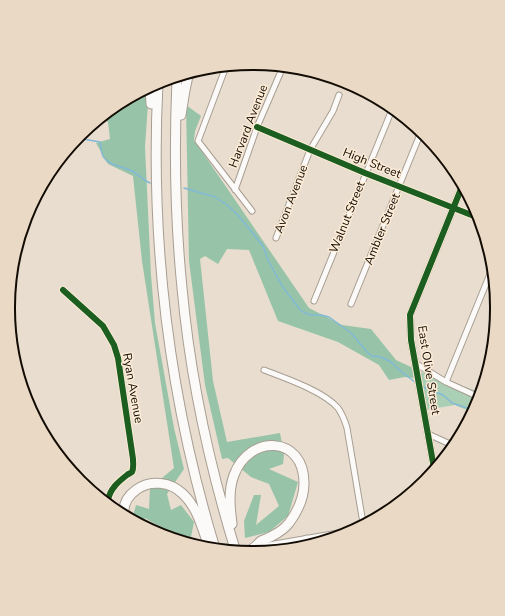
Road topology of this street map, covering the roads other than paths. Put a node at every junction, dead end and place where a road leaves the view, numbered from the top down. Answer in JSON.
{"nodes":[{"id":1,"x":224,"y":73,"type":"edge"},
{"id":2,"x":280,"y":73,"type":"edge"},
{"id":3,"x":187,"y":80,"type":"edge"},
{"id":4,"x":177,"y":83,"type":"edge"},
{"id":5,"x":158,"y":91,"type":"edge"},
{"id":6,"x":150,"y":94,"type":"edge"},
{"id":7,"x":339,"y":95,"type":"dead end"},
{"id":8,"x":389,"y":114,"type":"edge"},
{"id":9,"x":257,"y":127,"type":"junction"},
{"id":10,"x":418,"y":138,"type":"edge"},
{"id":11,"x":310,"y":150,"type":"junction"},
{"id":12,"x":175,"y":172,"type":"junction"},
{"id":13,"x":365,"y":173,"type":"junction"},
{"id":14,"x":156,"y":186,"type":"junction"},
{"id":15,"x":399,"y":186,"type":"junction"},
{"id":16,"x":235,"y":190,"type":"junction"},
{"id":17,"x":460,"y":193,"type":"edge"},
{"id":18,"x":454,"y":208,"type":"junction"},
{"id":19,"x":252,"y":211,"type":"dead end"},
{"id":20,"x":471,"y":215,"type":"edge"},
{"id":21,"x":276,"y":238,"type":"dead end"},
{"id":22,"x":488,"y":279,"type":"edge"},
{"id":23,"x":63,"y":290,"type":"dead end"},
{"id":24,"x":314,"y":301,"type":"dead end"},
{"id":25,"x":351,"y":304,"type":"dead end"},
{"id":26,"x":415,"y":363,"type":"junction"},
{"id":27,"x":264,"y":370,"type":"dead end"},
{"id":28,"x":446,"y":382,"type":"junction"},
{"id":29,"x":474,"y":394,"type":"edge"},
{"id":30,"x":428,"y":434,"type":"junction"},
{"id":31,"x":448,"y":443,"type":"edge"},
{"id":32,"x":433,"y":463,"type":"edge"},
{"id":33,"x":109,"y":497,"type":"edge"},
{"id":34,"x":124,"y":507,"type":"edge"},
{"id":35,"x":361,"y":519,"type":"edge"},
{"id":36,"x":207,"y":541,"type":"edge"},
{"id":37,"x":213,"y":542,"type":"edge"},
{"id":38,"x":234,"y":545,"type":"edge"},
{"id":39,"x":235,"y":545,"type":"edge"},
{"id":40,"x":254,"y":546,"type":"edge"}],
"edges":[{"from":1,"to":16,"type":"street"},
{"from":2,"to":9,"type":"street","name":"Harvard Avenue"},
{"from":3,"to":12,"type":"highway"},
{"from":4,"to":12,"type":"highway"},
{"from":5,"to":14,"type":"highway"},
{"from":6,"to":14,"type":"highway"},
{"from":7,"to":11,"type":"street","name":"Avon Avenue"},
{"from":8,"to":13,"type":"street","name":"Walnut Street"},
{"from":9,"to":11,"type":"street","name":"High Street"},
{"from":9,"to":16,"type":"street","name":"Harvard Avenue"},
{"from":10,"to":15,"type":"street","name":"Ambler Street"},
{"from":11,"to":13,"type":"street","name":"High Street"},
{"from":11,"to":21,"type":"street","name":"Avon Avenue"},
{"from":12,"to":38,"type":"highway"},
{"from":13,"to":15,"type":"street","name":"High Street"},
{"from":13,"to":24,"type":"street","name":"Walnut Street"},
{"from":14,"to":37,"type":"highway"},
{"from":15,"to":18,"type":"street","name":"High Street"},
{"from":15,"to":25,"type":"street","name":"Ambler Street"},
{"from":16,"to":19,"type":"street"},
{"from":17,"to":18,"type":"street","name":"East Olive Street"},
{"from":18,"to":20,"type":"street","name":"High Street"},
{"from":18,"to":26,"type":"street","name":"East Olive Street"},
{"from":22,"to":28,"type":"street"},
{"from":23,"to":33,"type":"street","name":"Ryan Avenue"},
{"from":26,"to":28,"type":"street"},
{"from":26,"to":30,"type":"street","name":"East Olive Street"},
{"from":27,"to":35,"type":"street"},
{"from":28,"to":29,"type":"street"},
{"from":30,"to":31,"type":"street"},
{"from":30,"to":32,"type":"street","name":"East Olive Street"},
{"from":34,"to":36,"type":"highway"},
{"from":39,"to":40,"type":"highway"}]}
